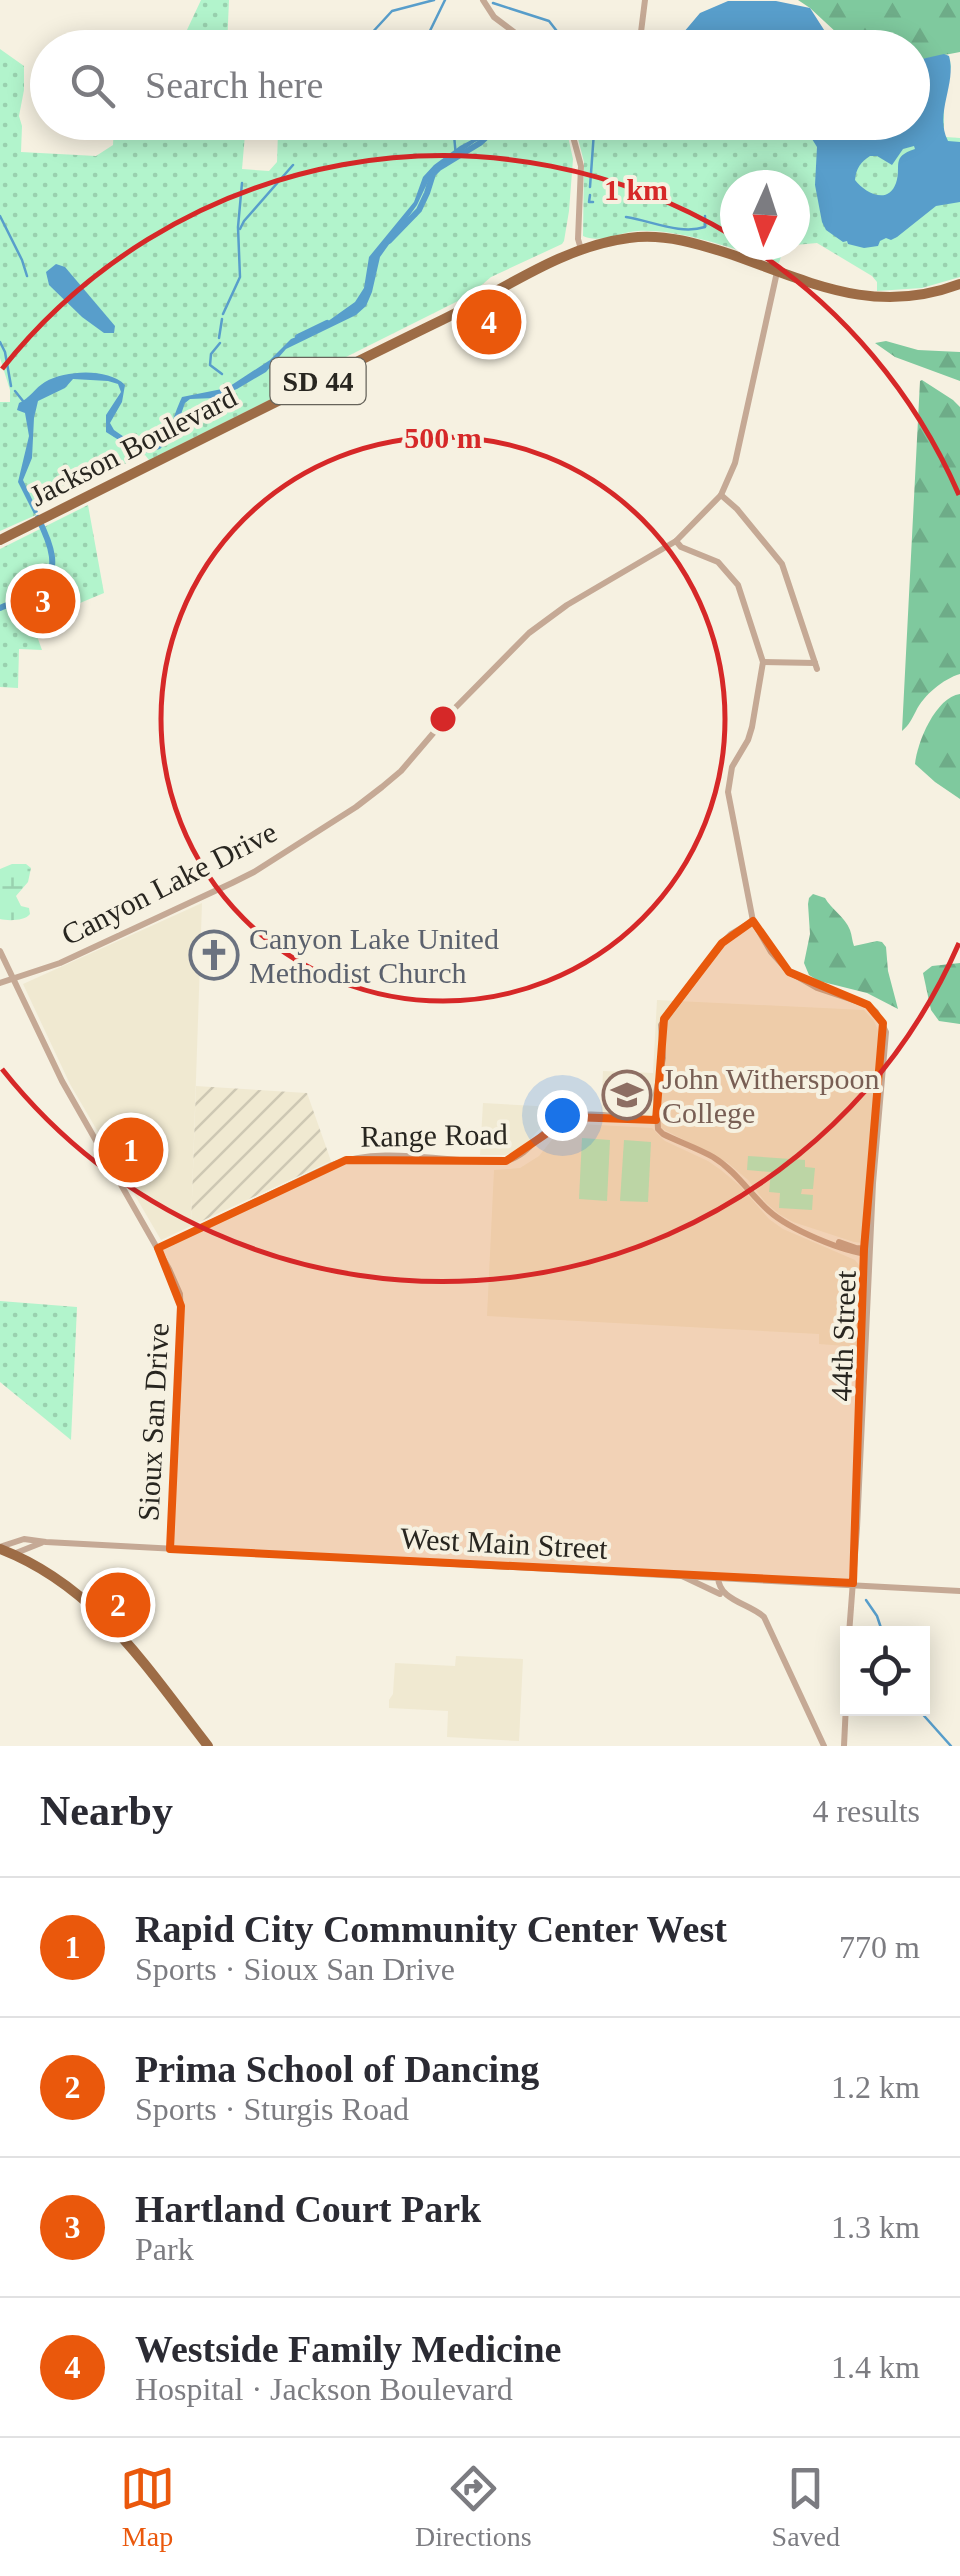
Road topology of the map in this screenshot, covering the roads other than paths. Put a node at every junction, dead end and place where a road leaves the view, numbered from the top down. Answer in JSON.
{"nodes":[{"id":1,"x":484,"y":0,"type":"edge"},
{"id":2,"x":646,"y":0,"type":"edge"},
{"id":3,"x":512,"y":30,"type":"edge"},
{"id":4,"x":642,"y":30,"type":"edge"},
{"id":5,"x":574,"y":140,"type":"edge"},
{"id":6,"x":582,"y":249,"type":"junction"},
{"id":7,"x":777,"y":271,"type":"junction"},
{"id":8,"x":960,"y":284,"type":"edge"},
{"id":9,"x":721,"y":495,"type":"junction"},
{"id":10,"x":0,"y":540,"type":"edge"},
{"id":11,"x":676,"y":542,"type":"junction"},
{"id":12,"x":763,"y":662,"type":"junction"},
{"id":13,"x":776,"y":664,"type":"junction"},
{"id":14,"x":759,"y":684,"type":"junction"},
{"id":15,"x":754,"y":921,"type":"junction"},
{"id":16,"x":0,"y":951,"type":"edge"},
{"id":17,"x":13,"y":980,"type":"junction"},
{"id":18,"x":0,"y":983,"type":"edge"},
{"id":19,"x":656,"y":1119,"type":"junction"},
{"id":20,"x":824,"y":1240,"type":"junction"},
{"id":21,"x":158,"y":1248,"type":"junction"},
{"id":22,"x":869,"y":1252,"type":"junction"},
{"id":23,"x":855,"y":1253,"type":"junction"},
{"id":24,"x":868,"y":1284,"type":"junction"},
{"id":25,"x":24,"y":1539,"type":"junction"},
{"id":26,"x":42,"y":1543,"type":"junction"},
{"id":27,"x":170,"y":1549,"type":"junction"},
{"id":28,"x":0,"y":1551,"type":"edge"},
{"id":29,"x":15,"y":1558,"type":"junction"},
{"id":30,"x":43,"y":1568,"type":"junction"},
{"id":31,"x":681,"y":1575,"type":"junction"},
{"id":32,"x":718,"y":1578,"type":"junction"},
{"id":33,"x":853,"y":1584,"type":"junction"},
{"id":34,"x":64,"y":1586,"type":"junction"},
{"id":35,"x":960,"y":1591,"type":"edge"},
{"id":36,"x":726,"y":1595,"type":"junction"},
{"id":37,"x":850,"y":1626,"type":"edge"},
{"id":38,"x":845,"y":1716,"type":"edge"},
{"id":39,"x":208,"y":1746,"type":"edge"},
{"id":40,"x":824,"y":1746,"type":"edge"},
{"id":41,"x":844,"y":1746,"type":"edge"}],
"edges":[{"from":1,"to":3,"type":"street"},
{"from":2,"to":4,"type":"street"},
{"from":5,"to":6,"type":"street"},
{"from":6,"to":7,"type":"main road","name":"Jackson Boulevard","number":"SD 44"},
{"from":6,"to":10,"type":"main road","name":"Jackson Boulevard","number":"SD 44"},
{"from":7,"to":8,"type":"main road","name":"Jackson Boulevard","number":"SD 44"},
{"from":7,"to":9,"type":"street","name":"Canyon Lake Drive"},
{"from":9,"to":11,"type":"street","name":"Canyon Lake Drive"},
{"from":9,"to":13,"type":"street"},
{"from":11,"to":12,"type":"street"},
{"from":11,"to":17,"type":"street","name":"Canyon Lake Drive"},
{"from":12,"to":13,"type":"street"},
{"from":12,"to":14,"type":"street"},
{"from":13,"to":14,"type":"street"},
{"from":14,"to":15,"type":"street"},
{"from":15,"to":19,"type":"street"},
{"from":15,"to":22,"type":"street","name":"44th Street"},
{"from":16,"to":17,"type":"street","name":"Sioux San Drive"},
{"from":17,"to":18,"type":"street","name":"Canyon Lake Drive"},
{"from":17,"to":21,"type":"street","name":"Sioux San Drive"},
{"from":19,"to":20,"type":"street"},
{"from":19,"to":21,"type":"street","name":"Range Road"},
{"from":20,"to":22,"type":"street"},
{"from":20,"to":23,"type":"street"},
{"from":21,"to":27,"type":"street","name":"Sioux San Drive"},
{"from":22,"to":23,"type":"street"},
{"from":22,"to":24,"type":"street","name":"44th Street"},
{"from":23,"to":24,"type":"street"},
{"from":24,"to":33,"type":"street","name":"44th Street"},
{"from":25,"to":26,"type":"street","name":"West Main Street"},
{"from":25,"to":28,"type":"street","name":"West Main Street"},
{"from":25,"to":29,"type":"street"},
{"from":26,"to":27,"type":"street","name":"West Main Street"},
{"from":26,"to":29,"type":"street","name":"West Main Street"},
{"from":26,"to":30,"type":"street"},
{"from":27,"to":31,"type":"street","name":"West Main Street"},
{"from":28,"to":29,"type":"main road"},
{"from":29,"to":30,"type":"main road"},
{"from":29,"to":34,"type":"main road"},
{"from":30,"to":34,"type":"main road"},
{"from":31,"to":32,"type":"street","name":"West Main Street"},
{"from":31,"to":36,"type":"street"},
{"from":32,"to":33,"type":"street","name":"West Main Street"},
{"from":32,"to":36,"type":"street"},
{"from":33,"to":35,"type":"street","name":"West Main Street"},
{"from":33,"to":37,"type":"street","name":"44th Street"},
{"from":34,"to":39,"type":"main road"},
{"from":36,"to":40,"type":"street"},
{"from":38,"to":41,"type":"street"}]}
